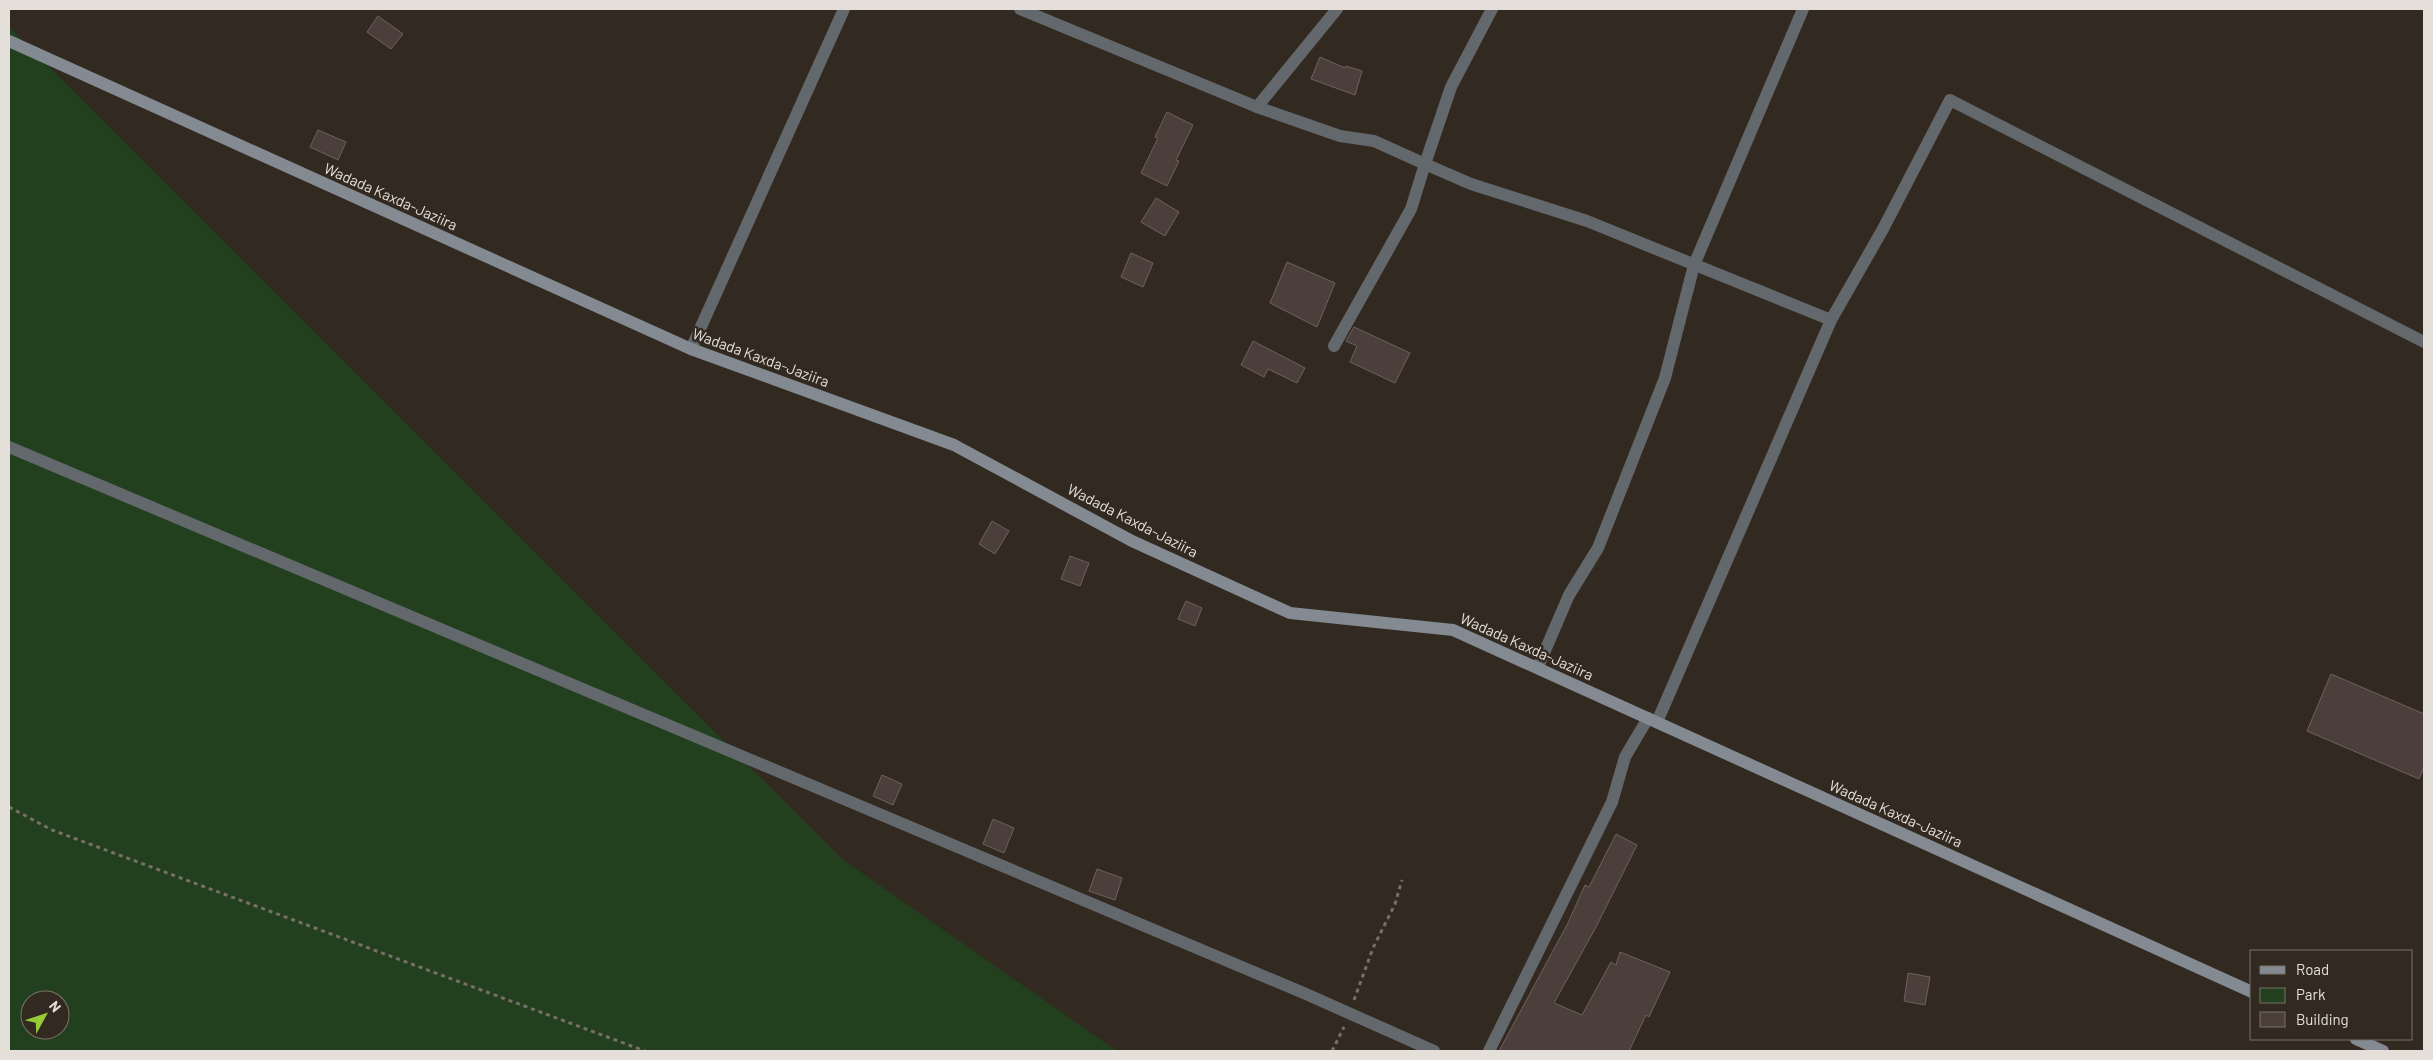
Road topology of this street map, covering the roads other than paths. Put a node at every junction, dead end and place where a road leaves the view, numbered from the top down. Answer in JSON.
{"nodes":[{"id":1,"x":844,"y":9,"type":"edge"},
{"id":2,"x":1020,"y":9,"type":"edge"},
{"id":3,"x":1338,"y":9,"type":"edge"},
{"id":4,"x":1492,"y":9,"type":"edge"},
{"id":5,"x":1803,"y":9,"type":"edge"},
{"id":6,"x":9,"y":41,"type":"edge"},
{"id":7,"x":1257,"y":107,"type":"junction"},
{"id":8,"x":1425,"y":164,"type":"junction"},
{"id":9,"x":1694,"y":265,"type":"junction"},
{"id":10,"x":1831,"y":320,"type":"junction"},
{"id":11,"x":2424,"y":342,"type":"edge"},
{"id":12,"x":1334,"y":346,"type":"dead end"},
{"id":13,"x":691,"y":349,"type":"junction"},
{"id":14,"x":9,"y":447,"type":"edge"},
{"id":15,"x":1538,"y":667,"type":"junction"},
{"id":16,"x":1652,"y":720,"type":"junction"},
{"id":17,"x":2250,"y":991,"type":"edge"},
{"id":18,"x":2358,"y":1040,"type":"edge"},
{"id":19,"x":1434,"y":1051,"type":"edge"},
{"id":20,"x":1489,"y":1051,"type":"edge"},
{"id":21,"x":2383,"y":1051,"type":"edge"}],
"edges":[{"from":1,"to":13,"type":"street"},
{"from":2,"to":7,"type":"street"},
{"from":3,"to":7,"type":"street"},
{"from":4,"to":8,"type":"street"},
{"from":5,"to":9,"type":"street"},
{"from":6,"to":13,"type":"street","name":"Wadada Kaxda-Jaziira"},
{"from":7,"to":8,"type":"street"},
{"from":8,"to":9,"type":"street"},
{"from":8,"to":12,"type":"street"},
{"from":9,"to":10,"type":"street"},
{"from":9,"to":15,"type":"street"},
{"from":10,"to":11,"type":"street"},
{"from":10,"to":16,"type":"street"},
{"from":13,"to":15,"type":"street","name":"Wadada Kaxda-Jaziira"},
{"from":14,"to":19,"type":"street"},
{"from":15,"to":16,"type":"street","name":"Wadada Kaxda-Jaziira"},
{"from":16,"to":17,"type":"street","name":"Wadada Kaxda-Jaziira"},
{"from":16,"to":20,"type":"street"},
{"from":18,"to":21,"type":"street"}]}
